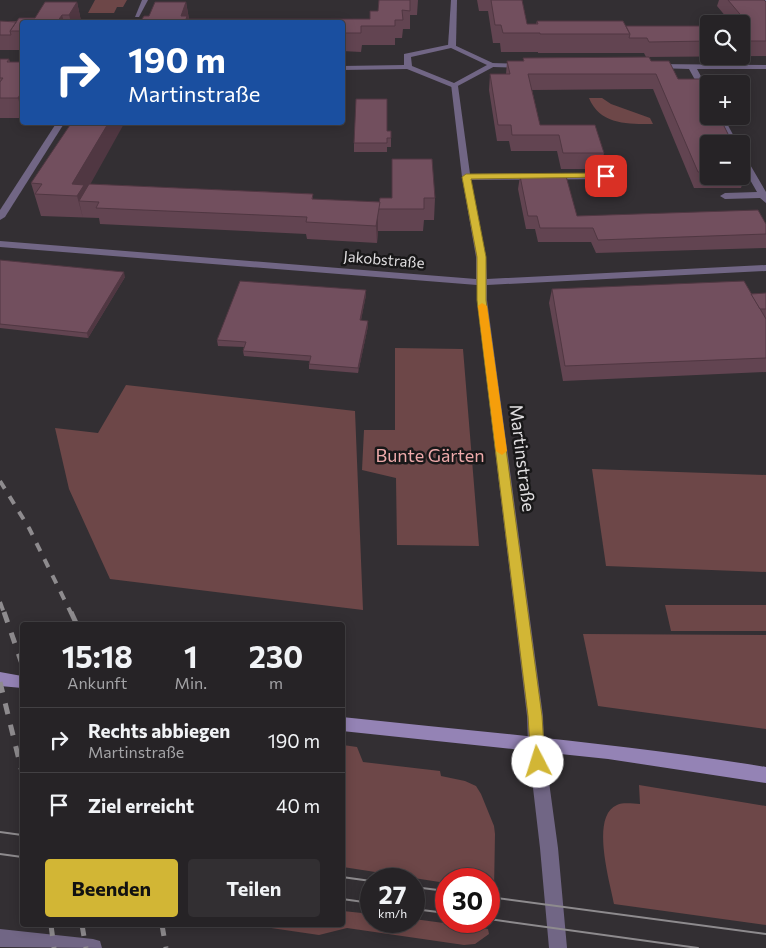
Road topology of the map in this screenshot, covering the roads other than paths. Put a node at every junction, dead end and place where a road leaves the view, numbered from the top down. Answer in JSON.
{"nodes":[{"id":1,"x":145,"y":0,"type":"edge"},
{"id":2,"x":454,"y":0,"type":"edge"},
{"id":3,"x":137,"y":16,"type":"dead end"},
{"id":4,"x":452,"y":46,"type":"junction"},
{"id":5,"x":493,"y":65,"type":"junction"},
{"id":6,"x":533,"y":66,"type":"edge"},
{"id":7,"x":643,"y":66,"type":"edge"},
{"id":8,"x":408,"y":67,"type":"junction"},
{"id":9,"x":692,"y":67,"type":"junction"},
{"id":10,"x":766,"y":67,"type":"edge"},
{"id":11,"x":345,"y":68,"type":"edge"},
{"id":12,"x":700,"y":82,"type":"edge"},
{"id":13,"x":454,"y":86,"type":"junction"},
{"id":14,"x":59,"y":125,"type":"edge"},
{"id":15,"x":750,"y":172,"type":"edge"},
{"id":16,"x":621,"y":176,"type":"dead end"},
{"id":17,"x":466,"y":177,"type":"junction"},
{"id":18,"x":725,"y":196,"type":"dead end"},
{"id":19,"x":764,"y":198,"type":"edge"},
{"id":20,"x":0,"y":217,"type":"edge"},
{"id":21,"x":0,"y":244,"type":"edge"},
{"id":22,"x":766,"y":268,"type":"edge"},
{"id":23,"x":481,"y":282,"type":"junction"},
{"id":24,"x":0,"y":679,"type":"edge"},
{"id":25,"x":20,"y":682,"type":"edge"},
{"id":26,"x":345,"y":724,"type":"edge"},
{"id":27,"x":536,"y":745,"type":"junction"},
{"id":28,"x":766,"y":775,"type":"edge"},
{"id":29,"x":0,"y":938,"type":"edge"},
{"id":30,"x":93,"y":948,"type":"edge"},
{"id":31,"x":558,"y":948,"type":"edge"}],
"edges":[{"from":1,"to":3,"type":"street"},
{"from":2,"to":4,"type":"street"},
{"from":4,"to":5,"type":"street"},
{"from":4,"to":8,"type":"street"},
{"from":5,"to":6,"type":"street"},
{"from":5,"to":13,"type":"street"},
{"from":7,"to":9,"type":"street"},
{"from":8,"to":11,"type":"street"},
{"from":8,"to":13,"type":"street"},
{"from":9,"to":10,"type":"street"},
{"from":9,"to":12,"type":"street"},
{"from":13,"to":17,"type":"street","name":"Martinstraße"},
{"from":14,"to":20,"type":"street"},
{"from":15,"to":19,"type":"street"},
{"from":16,"to":17,"type":"street"},
{"from":17,"to":23,"type":"street","name":"Martinstraße"},
{"from":18,"to":19,"type":"street"},
{"from":21,"to":23,"type":"street","name":"Jakobstraße"},
{"from":22,"to":23,"type":"street","name":"Jakobstraße"},
{"from":23,"to":27,"type":"street","name":"Martinstraße"},
{"from":24,"to":25,"type":"main road"},
{"from":26,"to":27,"type":"main road"},
{"from":27,"to":28,"type":"main road"},
{"from":27,"to":31,"type":"street","name":"Martinstraße"},
{"from":29,"to":30,"type":"street"}]}
